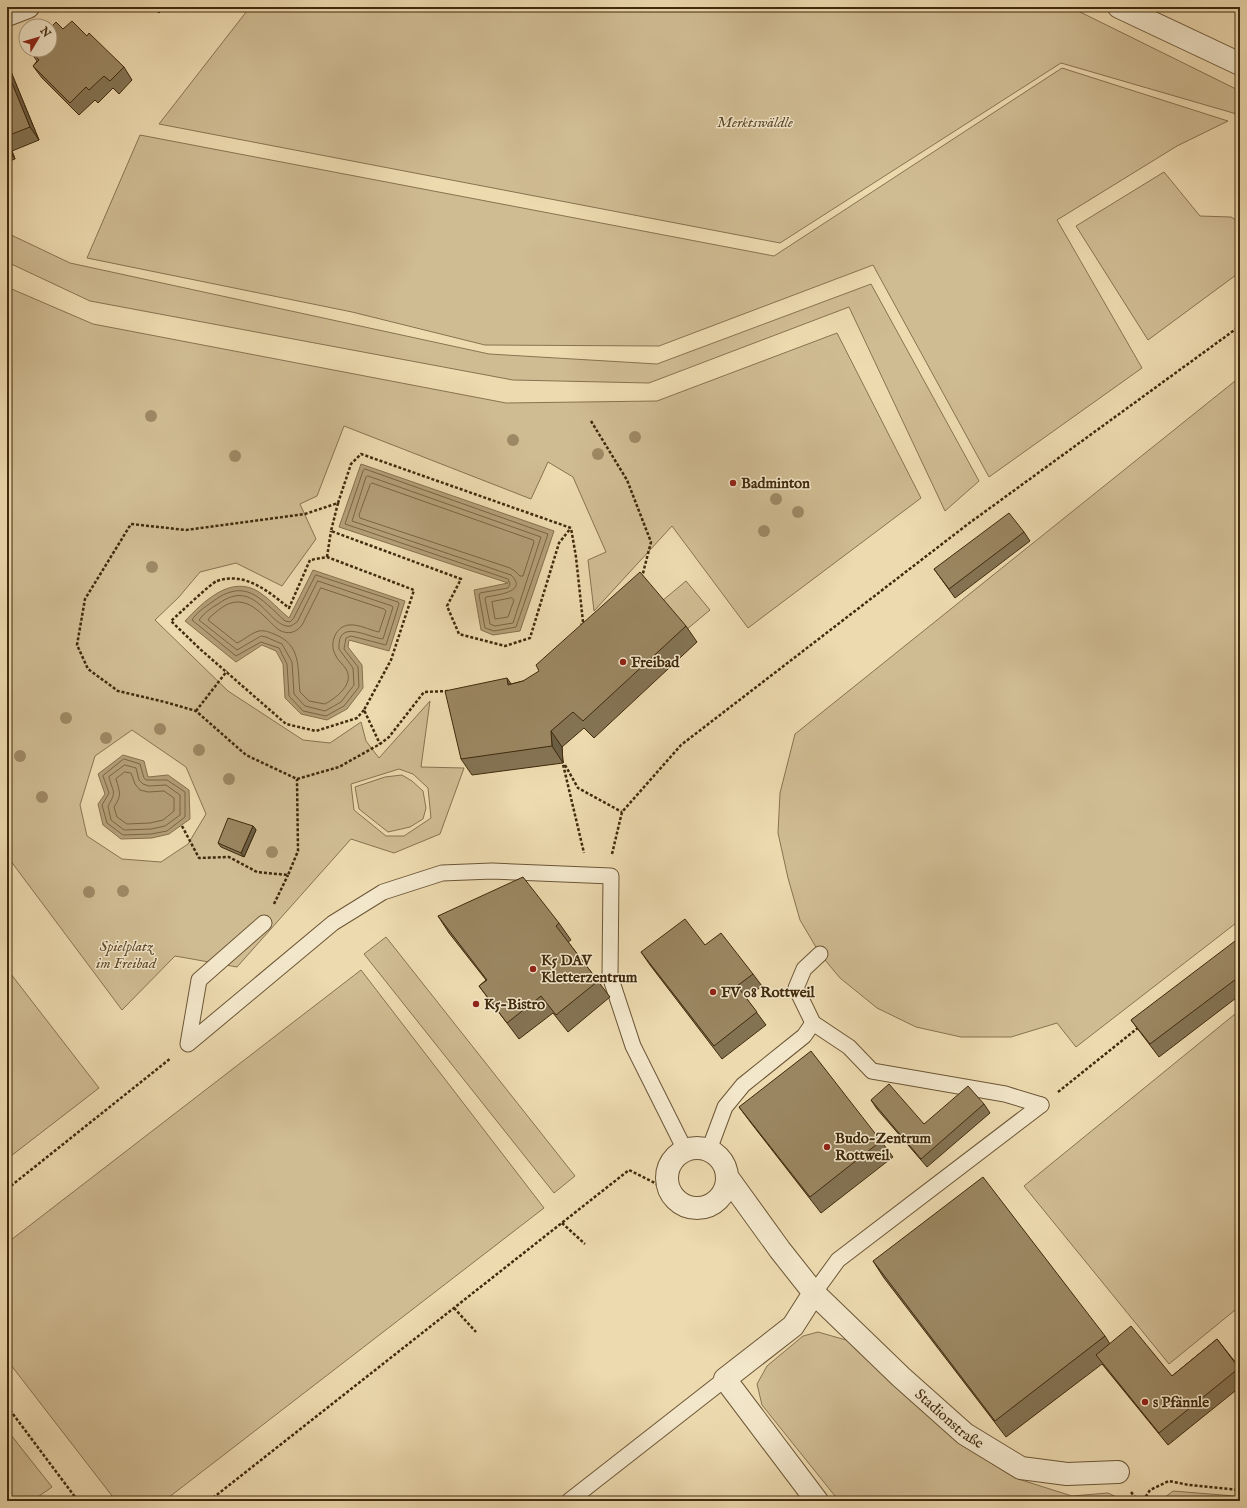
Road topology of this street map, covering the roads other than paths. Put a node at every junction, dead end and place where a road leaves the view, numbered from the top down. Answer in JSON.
{"nodes":[{"id":1,"x":28,"y":7,"type":"edge"},
{"id":2,"x":1118,"y":7,"type":"edge"},
{"id":3,"x":7,"y":15,"type":"edge"},
{"id":4,"x":1240,"y":64,"type":"edge"},
{"id":5,"x":264,"y":923,"type":"dead end"},
{"id":6,"x":820,"y":954,"type":"dead end"},
{"id":7,"x":813,"y":1023,"type":"junction"},
{"id":8,"x":685,"y":1150,"type":"junction"},
{"id":9,"x":709,"y":1150,"type":"junction"},
{"id":10,"x":728,"y":1178,"type":"junction"},
{"id":11,"x":814,"y":1293,"type":"junction"},
{"id":12,"x":725,"y":1379,"type":"junction"},
{"id":13,"x":1118,"y":1472,"type":"dead end"},
{"id":14,"x":810,"y":1498,"type":"edge"},
{"id":15,"x":569,"y":1501,"type":"edge"}],
"edges":[{"from":1,"to":3,"type":"street"},
{"from":2,"to":4,"type":"street"},
{"from":5,"to":8,"type":"lane"},
{"from":6,"to":7,"type":"lane"},
{"from":7,"to":9,"type":"lane"},
{"from":7,"to":11,"type":"lane"},
{"from":8,"to":9,"type":"street"},
{"from":8,"to":10,"type":"street"},
{"from":9,"to":10,"type":"street"},
{"from":10,"to":11,"type":"street","name":"Stadionstraße"},
{"from":11,"to":12,"type":"street"},
{"from":11,"to":13,"type":"street","name":"Stadionstraße"},
{"from":12,"to":14,"type":"street"},
{"from":12,"to":15,"type":"lane"}]}
